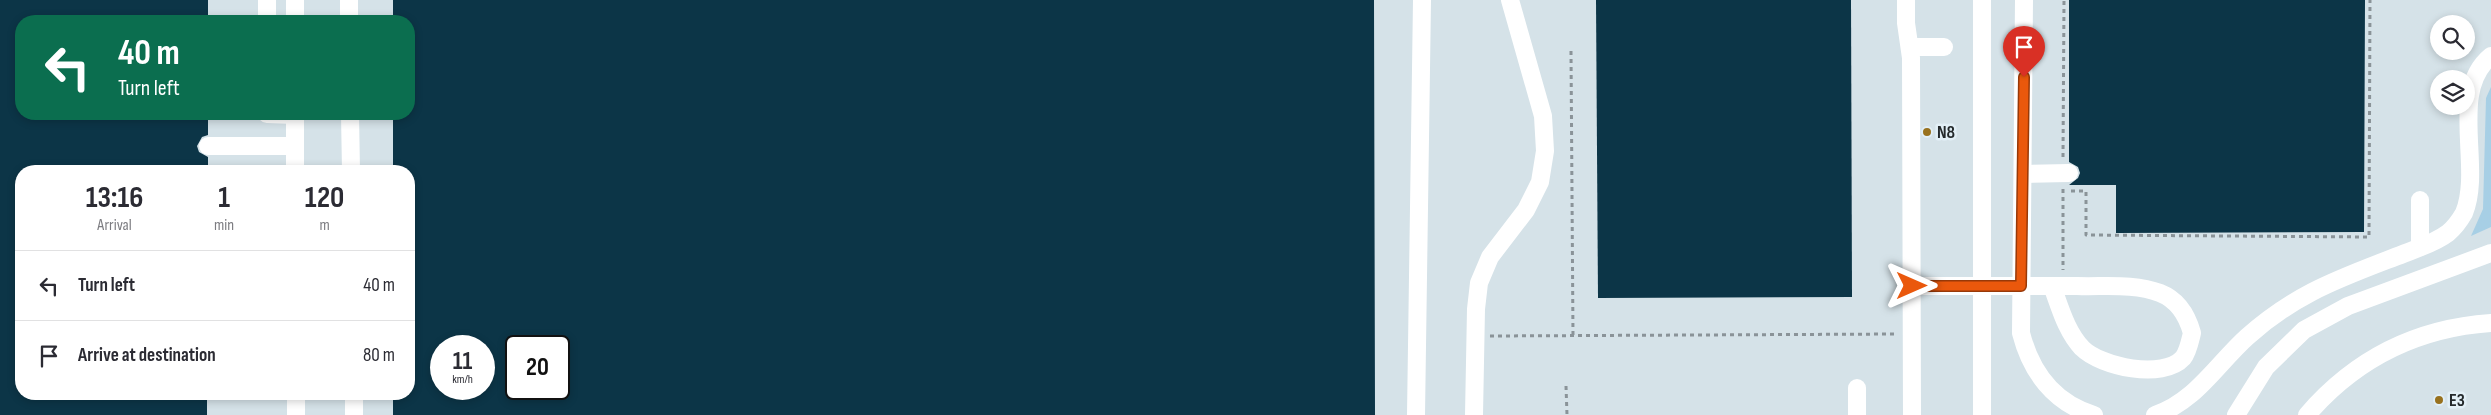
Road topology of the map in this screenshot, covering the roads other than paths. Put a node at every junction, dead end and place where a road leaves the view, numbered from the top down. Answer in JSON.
{"nodes":[{"id":1,"x":267,"y":0,"type":"edge"},
{"id":2,"x":295,"y":0,"type":"edge"},
{"id":3,"x":349,"y":0,"type":"edge"},
{"id":4,"x":1422,"y":0,"type":"edge"},
{"id":5,"x":1510,"y":0,"type":"edge"},
{"id":6,"x":1906,"y":0,"type":"edge"},
{"id":7,"x":1982,"y":0,"type":"edge"},
{"id":8,"x":2024,"y":0,"type":"edge"},
{"id":9,"x":267,"y":15,"type":"edge"},
{"id":10,"x":295,"y":15,"type":"edge"},
{"id":11,"x":349,"y":15,"type":"edge"},
{"id":12,"x":1910,"y":47,"type":"junction"},
{"id":13,"x":1944,"y":47,"type":"dead end"},
{"id":14,"x":2491,"y":56,"type":"edge"},
{"id":15,"x":295,"y":120,"type":"edge"},
{"id":16,"x":350,"y":120,"type":"edge"},
{"id":17,"x":208,"y":146,"type":"dead end"},
{"id":18,"x":295,"y":146,"type":"junction"},
{"id":19,"x":295,"y":165,"type":"edge"},
{"id":20,"x":351,"y":165,"type":"edge"},
{"id":21,"x":2065,"y":172,"type":"road end"},
{"id":22,"x":2023,"y":174,"type":"junction"},
{"id":23,"x":2420,"y":200,"type":"dead end"},
{"id":24,"x":2420,"y":247,"type":"junction"},
{"id":25,"x":2491,"y":253,"type":"edge"},
{"id":26,"x":2058,"y":280,"type":"junction"},
{"id":27,"x":1912,"y":286,"type":"junction"},
{"id":28,"x":2021,"y":286,"type":"junction"},
{"id":29,"x":2491,"y":324,"type":"edge"},
{"id":30,"x":1857,"y":388,"type":"dead end"},
{"id":31,"x":296,"y":400,"type":"edge"},
{"id":32,"x":354,"y":400,"type":"edge"},
{"id":33,"x":296,"y":415,"type":"edge"},
{"id":34,"x":354,"y":415,"type":"edge"},
{"id":35,"x":1416,"y":415,"type":"edge"},
{"id":36,"x":1474,"y":415,"type":"edge"},
{"id":37,"x":1858,"y":415,"type":"edge"},
{"id":38,"x":1912,"y":415,"type":"edge"},
{"id":39,"x":1982,"y":415,"type":"edge"},
{"id":40,"x":2094,"y":415,"type":"edge"},
{"id":41,"x":2155,"y":415,"type":"edge"},
{"id":42,"x":2236,"y":415,"type":"edge"},
{"id":43,"x":2308,"y":415,"type":"edge"}],
"edges":[{"from":1,"to":9,"type":"street"},
{"from":2,"to":10,"type":"street"},
{"from":3,"to":11,"type":"street"},
{"from":4,"to":35,"type":"street"},
{"from":5,"to":36,"type":"street"},
{"from":6,"to":12,"type":"street"},
{"from":7,"to":39,"type":"street"},
{"from":8,"to":22,"type":"street"},
{"from":12,"to":13,"type":"street"},
{"from":12,"to":27,"type":"street"},
{"from":14,"to":24,"type":"street"},
{"from":15,"to":18,"type":"street"},
{"from":16,"to":20,"type":"street"},
{"from":17,"to":18,"type":"street"},
{"from":18,"to":19,"type":"street"},
{"from":21,"to":22,"type":"street"},
{"from":22,"to":28,"type":"street"},
{"from":23,"to":24,"type":"street"},
{"from":24,"to":41,"type":"street"},
{"from":25,"to":42,"type":"street"},
{"from":26,"to":26,"type":"street"},
{"from":26,"to":28,"type":"street"},
{"from":27,"to":28,"type":"street"},
{"from":27,"to":38,"type":"street"},
{"from":28,"to":40,"type":"street"},
{"from":29,"to":43,"type":"street"},
{"from":30,"to":37,"type":"street"},
{"from":31,"to":33,"type":"street"},
{"from":32,"to":34,"type":"street"}]}
